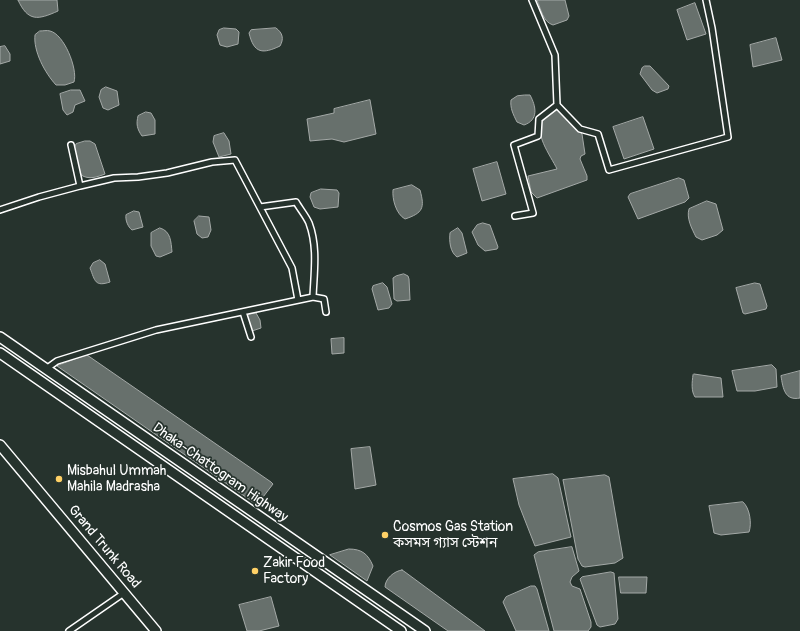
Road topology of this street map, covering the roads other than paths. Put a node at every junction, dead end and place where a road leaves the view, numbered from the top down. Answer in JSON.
{"nodes":[{"id":1,"x":532,"y":0,"type":"edge"},
{"id":2,"x":706,"y":0,"type":"edge"},
{"id":3,"x":558,"y":105,"type":"junction"},
{"id":4,"x":71,"y":146,"type":"dead end"},
{"id":5,"x":80,"y":186,"type":"junction"},
{"id":6,"x":260,"y":207,"type":"junction"},
{"id":7,"x":0,"y":210,"type":"edge"},
{"id":8,"x":515,"y":216,"type":"dead end"},
{"id":9,"x":313,"y":297,"type":"junction"},
{"id":10,"x":298,"y":300,"type":"junction"},
{"id":11,"x":243,"y":312,"type":"junction"},
{"id":12,"x":326,"y":312,"type":"dead end"},
{"id":13,"x":0,"y":337,"type":"edge"},
{"id":14,"x":251,"y":337,"type":"dead end"},
{"id":15,"x":0,"y":353,"type":"edge"},
{"id":16,"x":46,"y":369,"type":"junction"},
{"id":17,"x":0,"y":445,"type":"edge"},
{"id":18,"x":124,"y":593,"type":"junction"},
{"id":19,"x":69,"y":631,"type":"edge"},
{"id":20,"x":156,"y":631,"type":"edge"},
{"id":21,"x":401,"y":631,"type":"edge"},
{"id":22,"x":425,"y":631,"type":"edge"}],
"edges":[{"from":1,"to":3,"type":"street"},
{"from":2,"to":3,"type":"street"},
{"from":3,"to":8,"type":"street"},
{"from":4,"to":5,"type":"street"},
{"from":5,"to":6,"type":"street"},
{"from":5,"to":7,"type":"street"},
{"from":6,"to":9,"type":"street"},
{"from":6,"to":10,"type":"street"},
{"from":9,"to":10,"type":"street"},
{"from":9,"to":12,"type":"street"},
{"from":10,"to":11,"type":"street"},
{"from":11,"to":14,"type":"street"},
{"from":11,"to":16,"type":"street"},
{"from":13,"to":16,"type":"highway","name":"Dhaka-Chattogram Highway"},
{"from":15,"to":21,"type":"highway","name":"Dhaka-Chattogram Highway"},
{"from":16,"to":22,"type":"highway","name":"Dhaka-Chattogram Highway"},
{"from":17,"to":18,"type":"highway","name":"Grand Trunk Road"},
{"from":18,"to":19,"type":"street"},
{"from":18,"to":20,"type":"highway","name":"Grand Trunk Road"}]}
